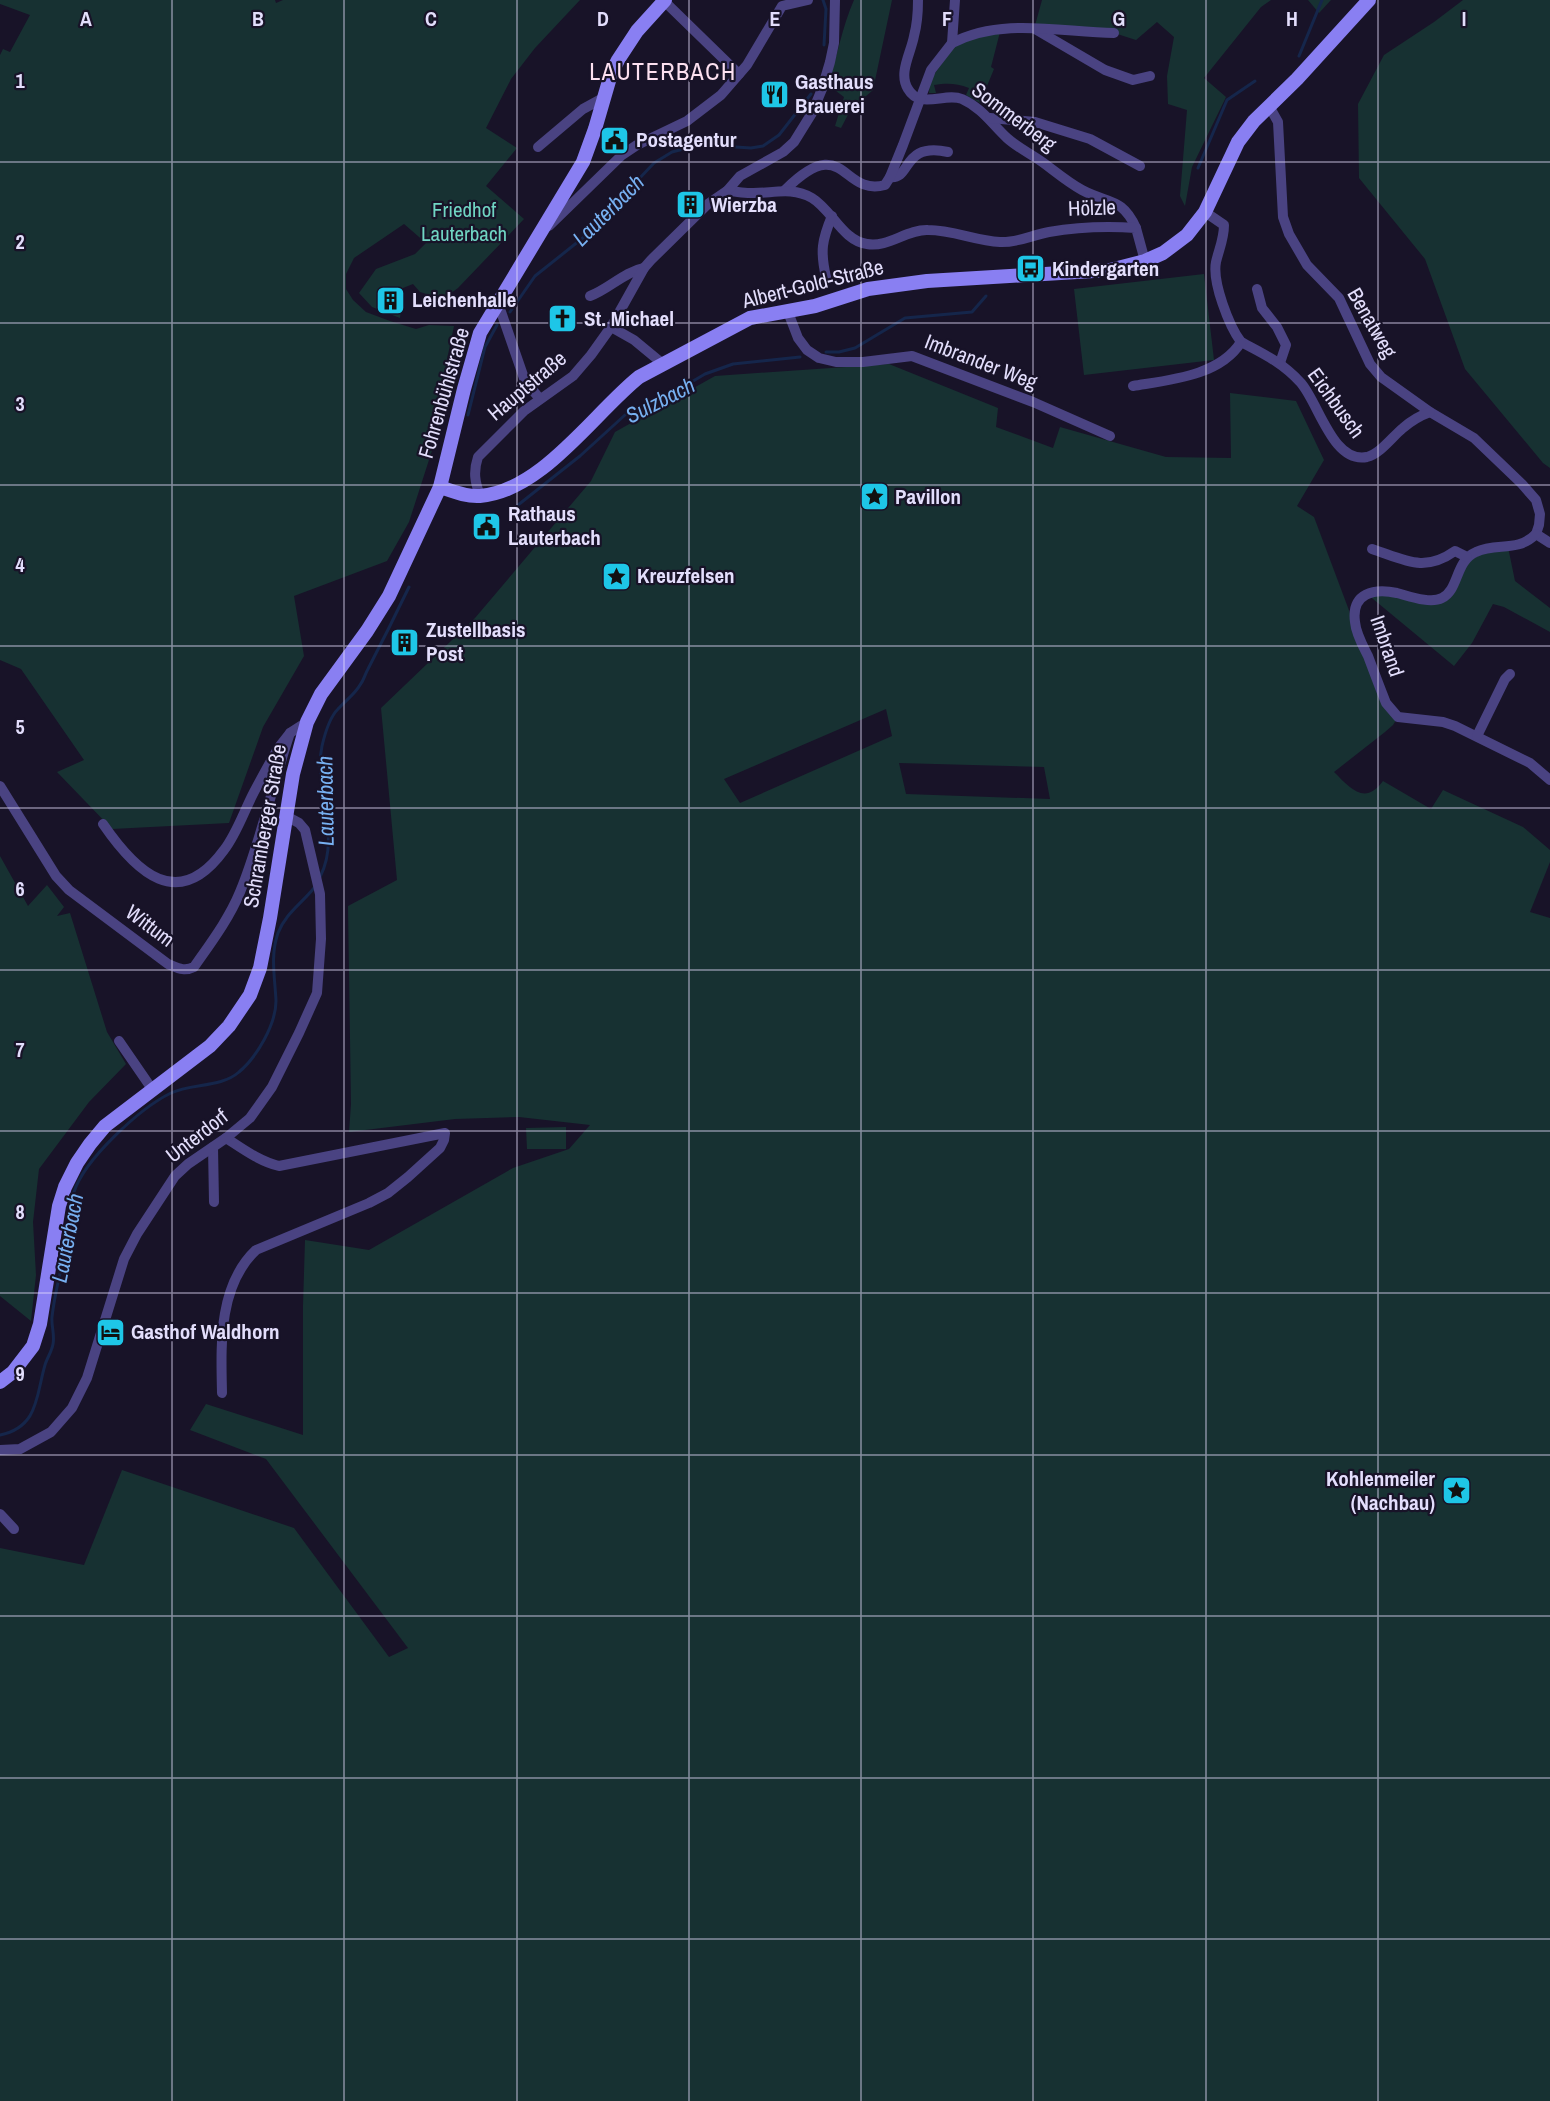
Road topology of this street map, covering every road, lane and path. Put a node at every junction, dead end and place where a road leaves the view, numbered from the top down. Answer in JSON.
{"nodes":[{"id":1,"x":808,"y":0,"type":"edge"},
{"id":2,"x":835,"y":0,"type":"edge"},
{"id":3,"x":918,"y":0,"type":"edge"},
{"id":4,"x":955,"y":0,"type":"edge"},
{"id":5,"x":1369,"y":0,"type":"edge"},
{"id":6,"x":665,"y":1,"type":"edge"},
{"id":7,"x":1034,"y":29,"type":"junction"},
{"id":8,"x":1114,"y":33,"type":"dead end"},
{"id":9,"x":952,"y":43,"type":"junction"},
{"id":10,"x":739,"y":74,"type":"junction"},
{"id":11,"x":1150,"y":76,"type":"dead end"},
{"id":12,"x":605,"y":97,"type":"junction"},
{"id":13,"x":920,"y":100,"type":"junction"},
{"id":14,"x":1269,"y":106,"type":"junction"},
{"id":15,"x":990,"y":118,"type":"junction"},
{"id":16,"x":538,"y":147,"type":"dead end"},
{"id":17,"x":948,"y":152,"type":"dead end"},
{"id":18,"x":1140,"y":166,"type":"dead end"},
{"id":19,"x":890,"y":177,"type":"junction"},
{"id":20,"x":785,"y":190,"type":"junction"},
{"id":21,"x":727,"y":191,"type":"junction"},
{"id":22,"x":1205,"y":212,"type":"junction"},
{"id":23,"x":832,"y":216,"type":"junction"},
{"id":24,"x":1136,"y":228,"type":"junction"},
{"id":25,"x":540,"y":234,"type":"junction"},
{"id":26,"x":1144,"y":261,"type":"junction"},
{"id":27,"x":644,"y":268,"type":"junction"},
{"id":28,"x":826,"y":277,"type":"dead end"},
{"id":29,"x":1257,"y":289,"type":"dead end"},
{"id":30,"x":590,"y":296,"type":"dead end"},
{"id":31,"x":498,"y":303,"type":"junction"},
{"id":32,"x":788,"y":312,"type":"junction"},
{"id":33,"x":611,"y":327,"type":"junction"},
{"id":34,"x":1241,"y":342,"type":"junction"},
{"id":35,"x":1280,"y":363,"type":"junction"},
{"id":36,"x":663,"y":364,"type":"junction"},
{"id":37,"x":1133,"y":386,"type":"dead end"},
{"id":38,"x":540,"y":399,"type":"junction"},
{"id":39,"x":1430,"y":412,"type":"junction"},
{"id":40,"x":1110,"y":436,"type":"dead end"},
{"id":41,"x":440,"y":488,"type":"junction"},
{"id":42,"x":480,"y":496,"type":"junction"},
{"id":43,"x":1536,"y":534,"type":"junction"},
{"id":44,"x":1550,"y":543,"type":"edge"},
{"id":45,"x":1372,"y":549,"type":"dead end"},
{"id":46,"x":1467,"y":557,"type":"junction"},
{"id":47,"x":1510,"y":674,"type":"dead end"},
{"id":48,"x":307,"y":722,"type":"junction"},
{"id":49,"x":290,"y":733,"type":"junction"},
{"id":50,"x":1477,"y":735,"type":"junction"},
{"id":51,"x":1550,"y":780,"type":"edge"},
{"id":52,"x":0,"y":786,"type":"edge"},
{"id":53,"x":286,"y":816,"type":"junction"},
{"id":54,"x":103,"y":824,"type":"dead end"},
{"id":55,"x":119,"y":1041,"type":"dead end"},
{"id":56,"x":152,"y":1089,"type":"junction"},
{"id":57,"x":226,"y":1138,"type":"junction"},
{"id":58,"x":213,"y":1148,"type":"junction"},
{"id":59,"x":214,"y":1202,"type":"dead end"},
{"id":60,"x":0,"y":1382,"type":"edge"},
{"id":61,"x":222,"y":1393,"type":"dead end"},
{"id":62,"x":0,"y":1450,"type":"edge"},
{"id":63,"x":0,"y":1514,"type":"edge"},
{"id":64,"x":14,"y":1529,"type":"dead end"}],
"edges":[{"from":1,"to":10,"type":"street"},
{"from":2,"to":21,"type":"street","name":"Hauptstraße"},
{"from":3,"to":13,"type":"street"},
{"from":4,"to":9,"type":"street"},
{"from":5,"to":14,"type":"main road"},
{"from":6,"to":10,"type":"street"},
{"from":6,"to":12,"type":"main road","name":"Fohrenbühlstraße"},
{"from":7,"to":8,"type":"street"},
{"from":7,"to":9,"type":"street"},
{"from":7,"to":11,"type":"street"},
{"from":9,"to":13,"type":"street"},
{"from":10,"to":25,"type":"street"},
{"from":12,"to":16,"type":"street"},
{"from":12,"to":25,"type":"main road","name":"Fohrenbühlstraße"},
{"from":13,"to":15,"type":"street","name":"Sommerberg"},
{"from":13,"to":19,"type":"street"},
{"from":14,"to":22,"type":"main road"},
{"from":14,"to":39,"type":"street","name":"Benatweg"},
{"from":15,"to":18,"type":"street"},
{"from":15,"to":24,"type":"street","name":"Sommerberg"},
{"from":17,"to":19,"type":"street"},
{"from":19,"to":20,"type":"street"},
{"from":20,"to":21,"type":"street","name":"Hölzle"},
{"from":20,"to":23,"type":"street","name":"Hölzle"},
{"from":21,"to":27,"type":"street","name":"Hauptstraße"},
{"from":22,"to":26,"type":"main road"},
{"from":22,"to":34,"type":"street"},
{"from":23,"to":24,"type":"street","name":"Hölzle"},
{"from":23,"to":28,"type":"street"},
{"from":24,"to":26,"type":"street","name":"Hölzle"},
{"from":25,"to":31,"type":"main road","name":"Fohrenbühlstraße"},
{"from":26,"to":32,"type":"main road","name":"Albert-Gold-Straße"},
{"from":27,"to":30,"type":"street"},
{"from":27,"to":33,"type":"street","name":"Hauptstraße"},
{"from":29,"to":35,"type":"street"},
{"from":31,"to":38,"type":"street"},
{"from":31,"to":41,"type":"main road","name":"Fohrenbühlstraße"},
{"from":32,"to":36,"type":"main road","name":"Albert-Gold-Straße"},
{"from":32,"to":40,"type":"street","name":"Imbrander Weg"},
{"from":33,"to":36,"type":"street"},
{"from":33,"to":38,"type":"street","name":"Hauptstraße"},
{"from":34,"to":35,"type":"street","name":"Eichbusch"},
{"from":34,"to":37,"type":"street"},
{"from":35,"to":39,"type":"street","name":"Eichbusch"},
{"from":36,"to":42,"type":"main road","name":"Albert-Gold-Straße"},
{"from":38,"to":42,"type":"street","name":"Hauptstraße"},
{"from":39,"to":43,"type":"street","name":"Benatweg"},
{"from":41,"to":42,"type":"main road","name":"Albert-Gold-Straße"},
{"from":41,"to":48,"type":"main road","name":"Schramberger Straße"},
{"from":43,"to":44,"type":"street"},
{"from":43,"to":46,"type":"street"},
{"from":45,"to":46,"type":"street"},
{"from":46,"to":50,"type":"street","name":"Imbrand"},
{"from":47,"to":50,"type":"street"},
{"from":48,"to":49,"type":"street"},
{"from":48,"to":53,"type":"main road","name":"Schramberger Straße"},
{"from":49,"to":52,"type":"street","name":"Wittum"},
{"from":49,"to":54,"type":"street"},
{"from":50,"to":51,"type":"street","name":"Imbrand"},
{"from":53,"to":56,"type":"main road","name":"Schramberger Straße"},
{"from":53,"to":57,"type":"street","name":"Unterdorf"},
{"from":55,"to":56,"type":"street"},
{"from":56,"to":60,"type":"main road","name":"Schramberger Straße"},
{"from":57,"to":58,"type":"street","name":"Unterdorf"},
{"from":57,"to":61,"type":"street"},
{"from":58,"to":59,"type":"street"},
{"from":58,"to":62,"type":"street","name":"Unterdorf"},
{"from":63,"to":64,"type":"street"}]}
